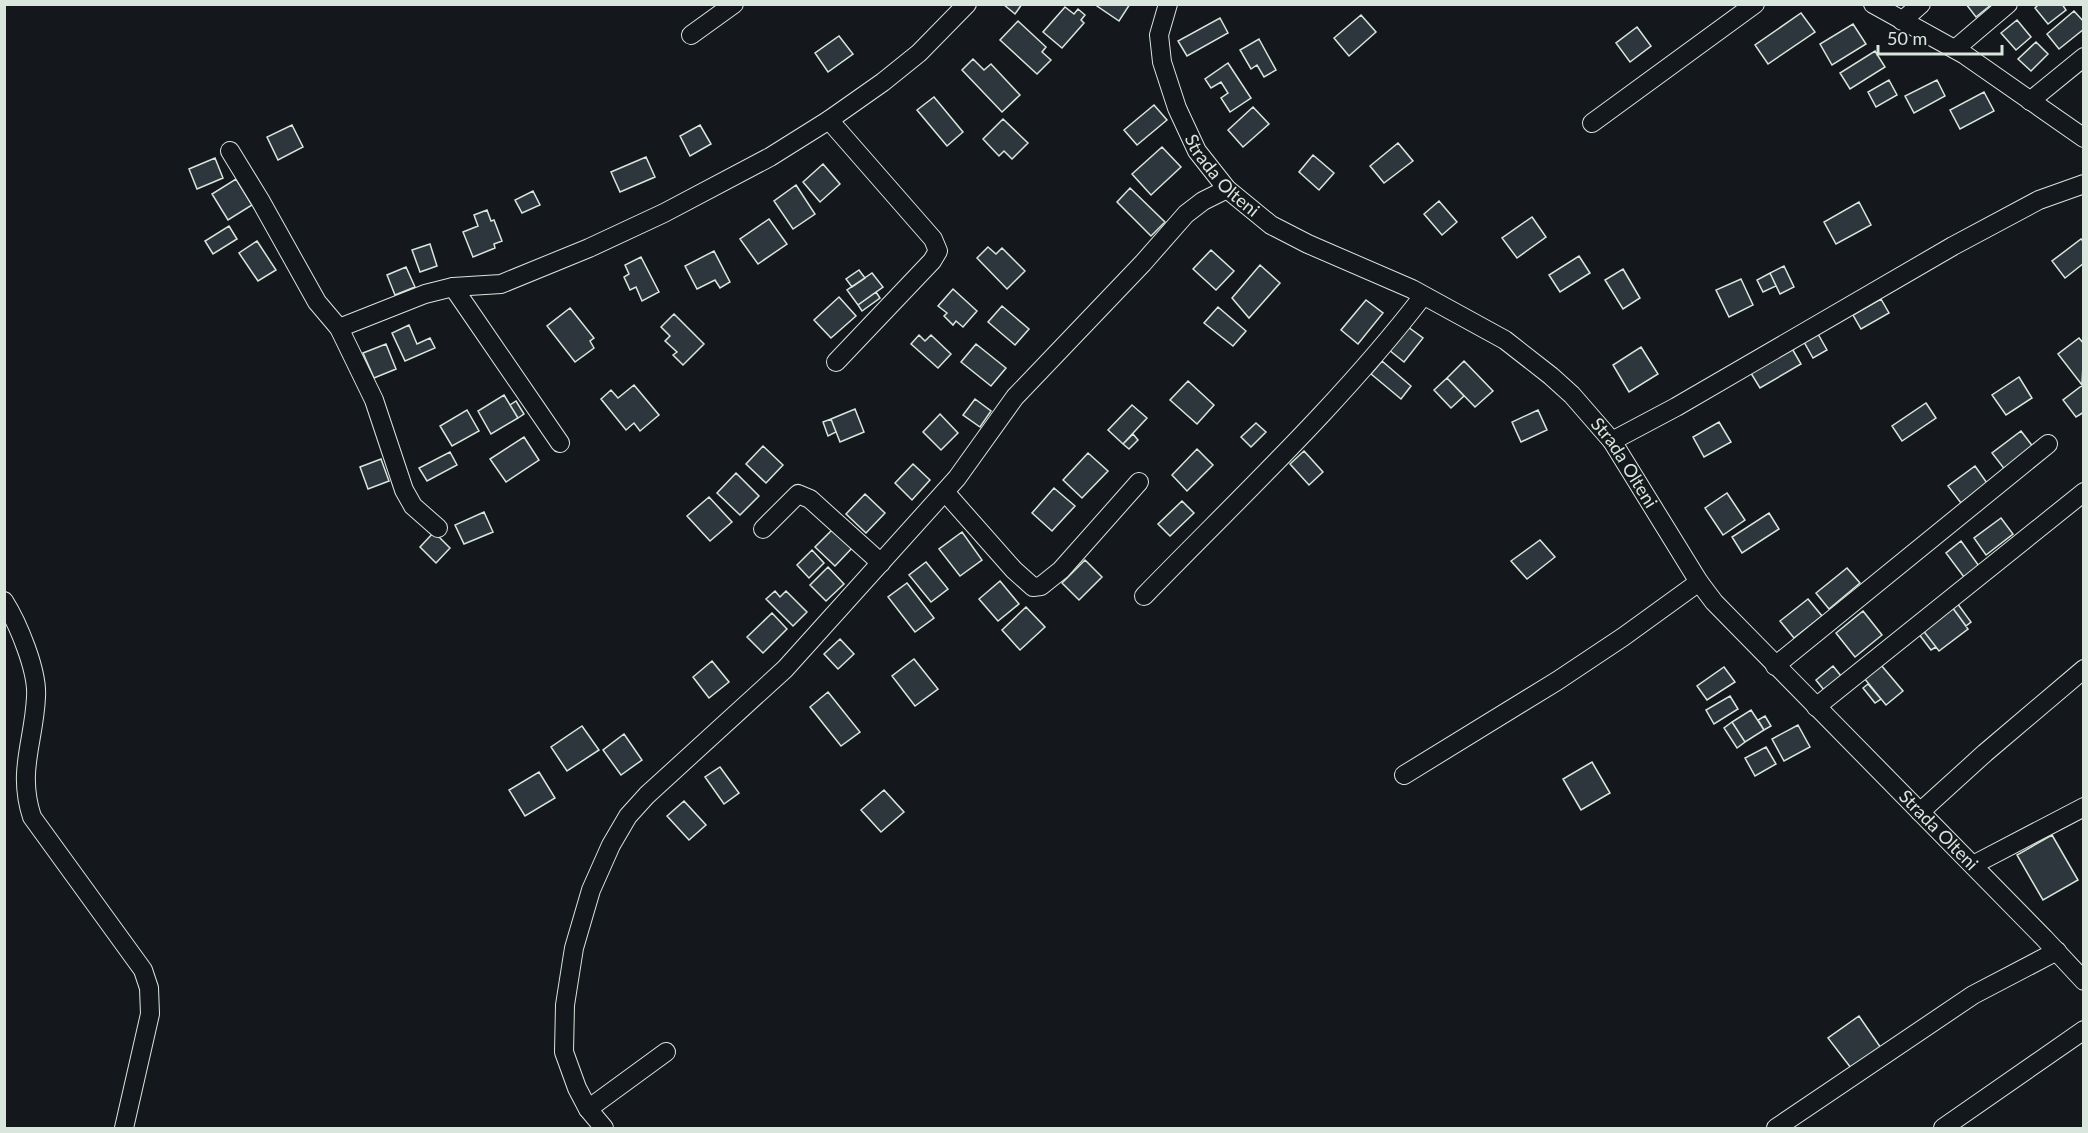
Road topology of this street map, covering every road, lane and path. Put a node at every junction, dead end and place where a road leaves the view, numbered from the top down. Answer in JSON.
{"nodes":[{"id":1,"x":734,"y":4,"type":"edge"},
{"id":2,"x":967,"y":4,"type":"edge"},
{"id":3,"x":1168,"y":4,"type":"edge"},
{"id":4,"x":1755,"y":4,"type":"edge"},
{"id":5,"x":1873,"y":4,"type":"edge"},
{"id":6,"x":1921,"y":4,"type":"edge"},
{"id":7,"x":2008,"y":4,"type":"edge"},
{"id":8,"x":1902,"y":21,"type":"junction"},
{"id":9,"x":691,"y":34,"type":"dead end"},
{"id":10,"x":1954,"y":49,"type":"junction"},
{"id":11,"x":2084,"y":57,"type":"edge"},
{"id":12,"x":2030,"y":101,"type":"junction"},
{"id":13,"x":829,"y":120,"type":"junction"},
{"id":14,"x":1592,"y":123,"type":"dead end"},
{"id":15,"x":2084,"y":138,"type":"edge"},
{"id":16,"x":230,"y":152,"type":"dead end"},
{"id":17,"x":2084,"y":184,"type":"edge"},
{"id":18,"x":1227,"y":189,"type":"junction"},
{"id":19,"x":453,"y":287,"type":"junction"},
{"id":20,"x":1423,"y":296,"type":"junction"},
{"id":21,"x":339,"y":328,"type":"junction"},
{"id":22,"x":836,"y":362,"type":"dead end"},
{"id":23,"x":1612,"y":441,"type":"junction"},
{"id":24,"x":560,"y":443,"type":"dead end"},
{"id":25,"x":2048,"y":444,"type":"dead end"},
{"id":26,"x":1139,"y":482,"type":"dead end"},
{"id":27,"x":945,"y":492,"type":"junction"},
{"id":28,"x":2084,"y":492,"type":"edge"},
{"id":29,"x":438,"y":528,"type":"dead end"},
{"id":30,"x":764,"y":529,"type":"dead end"},
{"id":31,"x":881,"y":563,"type":"junction"},
{"id":32,"x":1699,"y":582,"type":"junction"},
{"id":33,"x":1144,"y":596,"type":"dead end"},
{"id":34,"x":4,"y":600,"type":"edge"},
{"id":35,"x":1775,"y":666,"type":"junction"},
{"id":36,"x":2084,"y":669,"type":"edge"},
{"id":37,"x":1816,"y":707,"type":"junction"},
{"id":38,"x":1404,"y":775,"type":"dead end"},
{"id":39,"x":2084,"y":807,"type":"edge"},
{"id":40,"x":1920,"y":812,"type":"junction"},
{"id":41,"x":1973,"y":865,"type":"junction"},
{"id":42,"x":2057,"y":951,"type":"junction"},
{"id":43,"x":2084,"y":981,"type":"edge"},
{"id":44,"x":2084,"y":1030,"type":"edge"},
{"id":45,"x":666,"y":1052,"type":"dead end"},
{"id":46,"x":588,"y":1109,"type":"junction"},
{"id":47,"x":124,"y":1128,"type":"edge"},
{"id":48,"x":604,"y":1128,"type":"edge"},
{"id":49,"x":1776,"y":1128,"type":"edge"},
{"id":50,"x":1943,"y":1128,"type":"edge"}],
"edges":[{"from":1,"to":9,"type":"street"},
{"from":2,"to":13,"type":"street"},
{"from":3,"to":18,"type":"street","name":"Strada Olteni"},
{"from":4,"to":14,"type":"street"},
{"from":5,"to":8,"type":"street"},
{"from":6,"to":8,"type":"street"},
{"from":7,"to":10,"type":"street"},
{"from":8,"to":10,"type":"street"},
{"from":10,"to":12,"type":"street"},
{"from":11,"to":12,"type":"street"},
{"from":12,"to":15,"type":"street"},
{"from":13,"to":19,"type":"street"},
{"from":13,"to":22,"type":"street"},
{"from":16,"to":21,"type":"street"},
{"from":17,"to":23,"type":"street"},
{"from":18,"to":20,"type":"street","name":"Strada Olteni"},
{"from":18,"to":27,"type":"street"},
{"from":19,"to":21,"type":"street"},
{"from":19,"to":24,"type":"street"},
{"from":20,"to":23,"type":"street","name":"Strada Olteni"},
{"from":20,"to":33,"type":"street"},
{"from":21,"to":29,"type":"street"},
{"from":23,"to":32,"type":"street","name":"Strada Olteni"},
{"from":25,"to":35,"type":"street"},
{"from":26,"to":27,"type":"street"},
{"from":27,"to":31,"type":"street"},
{"from":28,"to":37,"type":"street"},
{"from":30,"to":31,"type":"street"},
{"from":31,"to":46,"type":"street"},
{"from":32,"to":35,"type":"street","name":"Strada Olteni"},
{"from":32,"to":38,"type":"street"},
{"from":34,"to":47,"type":"street"},
{"from":35,"to":37,"type":"street","name":"Strada Olteni"},
{"from":36,"to":40,"type":"street"},
{"from":37,"to":40,"type":"street","name":"Strada Olteni"},
{"from":39,"to":41,"type":"street"},
{"from":40,"to":41,"type":"street","name":"Strada Olteni"},
{"from":41,"to":42,"type":"street","name":"Strada Olteni"},
{"from":42,"to":43,"type":"street","name":"Strada Olteni"},
{"from":42,"to":49,"type":"street"},
{"from":44,"to":50,"type":"street"},
{"from":45,"to":46,"type":"street"},
{"from":46,"to":48,"type":"street"}]}
